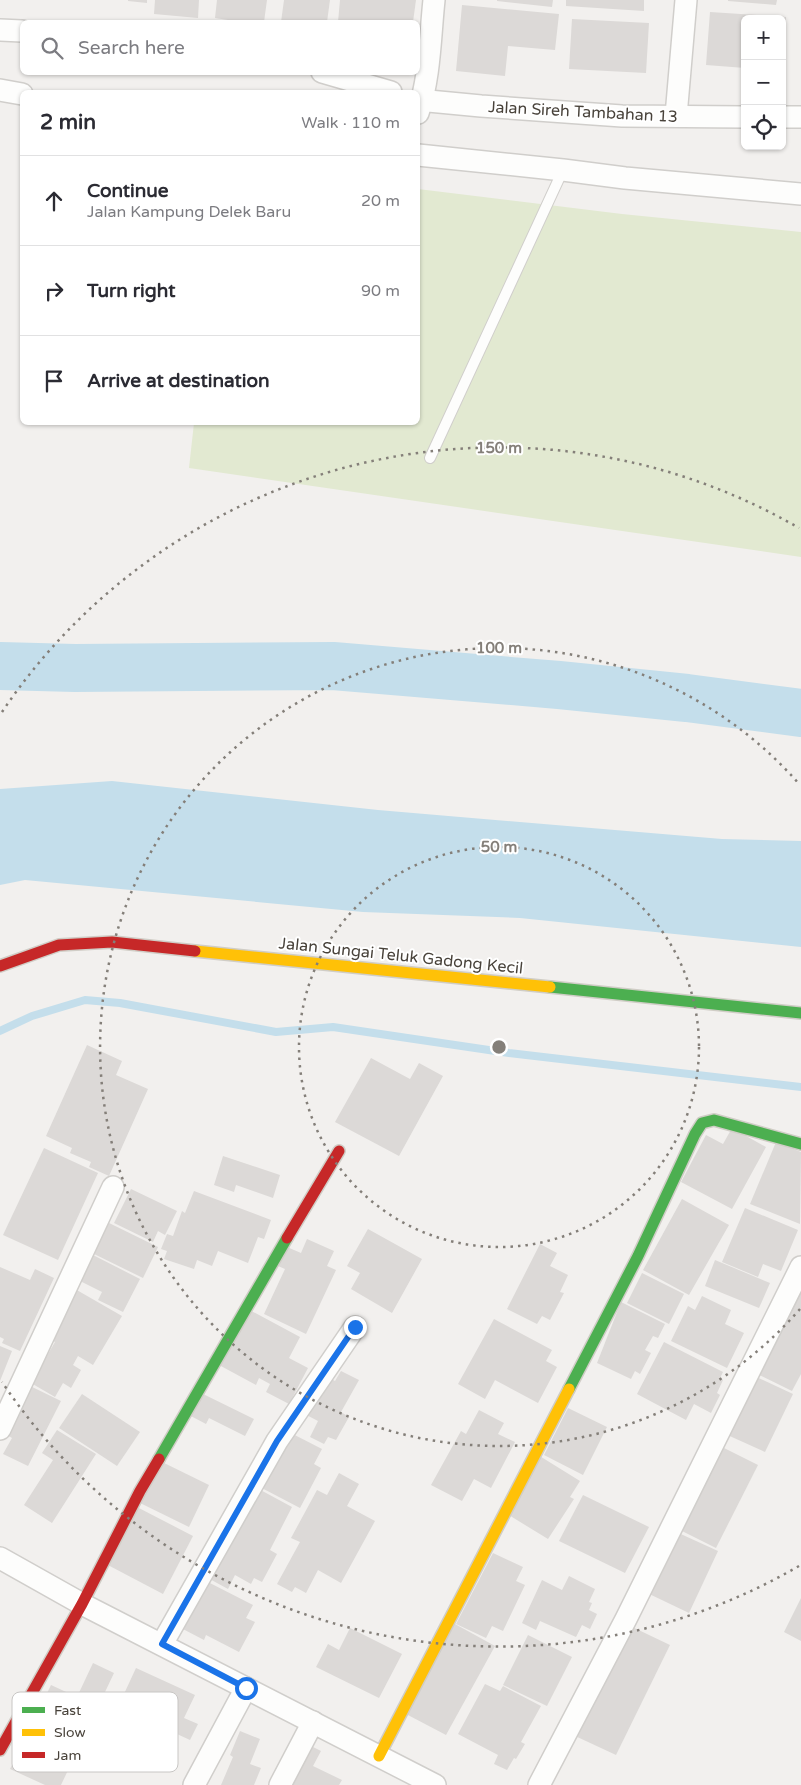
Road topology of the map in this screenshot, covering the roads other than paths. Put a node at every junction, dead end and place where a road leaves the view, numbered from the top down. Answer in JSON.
{"nodes":[{"id":1,"x":434,"y":0,"type":"edge"},
{"id":2,"x":686,"y":0,"type":"edge"},
{"id":3,"x":0,"y":30,"type":"edge"},
{"id":4,"x":20,"y":31,"type":"edge"},
{"id":5,"x":332,"y":75,"type":"edge"},
{"id":6,"x":0,"y":90,"type":"edge"},
{"id":7,"x":384,"y":90,"type":"edge"},
{"id":8,"x":20,"y":94,"type":"edge"},
{"id":9,"x":420,"y":101,"type":"edge"},
{"id":10,"x":420,"y":106,"type":"edge"},
{"id":11,"x":676,"y":116,"type":"junction"},
{"id":12,"x":741,"y":117,"type":"edge"},
{"id":13,"x":786,"y":117,"type":"edge"},
{"id":14,"x":801,"y":117,"type":"edge"},
{"id":15,"x":420,"y":155,"type":"edge"},
{"id":16,"x":563,"y":170,"type":"junction"},
{"id":17,"x":801,"y":194,"type":"edge"},
{"id":18,"x":430,"y":458,"type":"dead end"},
{"id":19,"x":0,"y":966,"type":"edge"},
{"id":20,"x":801,"y":1013,"type":"edge"},
{"id":21,"x":801,"y":1144,"type":"edge"},
{"id":22,"x":339,"y":1151,"type":"dead end"},
{"id":23,"x":113,"y":1186,"type":"dead end"},
{"id":24,"x":801,"y":1267,"type":"edge"},
{"id":25,"x":355,"y":1327,"type":"dead end"},
{"id":26,"x":0,"y":1430,"type":"edge"},
{"id":27,"x":0,"y":1558,"type":"edge"},
{"id":28,"x":82,"y":1604,"type":"junction"},
{"id":29,"x":162,"y":1644,"type":"junction"},
{"id":30,"x":246,"y":1688,"type":"junction"},
{"id":31,"x":33,"y":1692,"type":"edge"},
{"id":32,"x":313,"y":1722,"type":"junction"},
{"id":33,"x":12,"y":1729,"type":"edge"},
{"id":34,"x":0,"y":1750,"type":"edge"},
{"id":35,"x":379,"y":1756,"type":"junction"},
{"id":36,"x":194,"y":1785,"type":"edge"},
{"id":37,"x":280,"y":1785,"type":"edge"},
{"id":38,"x":435,"y":1785,"type":"edge"},
{"id":39,"x":539,"y":1785,"type":"edge"}],
"edges":[{"from":1,"to":9,"type":"street"},
{"from":2,"to":11,"type":"street"},
{"from":3,"to":4,"type":"street"},
{"from":5,"to":7,"type":"street"},
{"from":6,"to":8,"type":"street"},
{"from":10,"to":11,"type":"street","name":"Jalan Sireh Tambahan 13"},
{"from":11,"to":12,"type":"street","name":"Jalan Sireh Tambahan 13"},
{"from":13,"to":14,"type":"street"},
{"from":15,"to":16,"type":"street"},
{"from":16,"to":17,"type":"street"},
{"from":16,"to":18,"type":"lane"},
{"from":19,"to":20,"type":"street","name":"Jalan Sungai Teluk Gadong Kecil"},
{"from":21,"to":35,"type":"street"},
{"from":22,"to":28,"type":"street"},
{"from":23,"to":26,"type":"street"},
{"from":24,"to":39,"type":"street"},
{"from":25,"to":29,"type":"street"},
{"from":27,"to":28,"type":"street"},
{"from":28,"to":29,"type":"street"},
{"from":28,"to":31,"type":"street"},
{"from":29,"to":30,"type":"street"},
{"from":30,"to":32,"type":"street"},
{"from":30,"to":36,"type":"street"},
{"from":32,"to":35,"type":"street"},
{"from":32,"to":37,"type":"street"},
{"from":33,"to":34,"type":"street"},
{"from":35,"to":38,"type":"street"}]}
